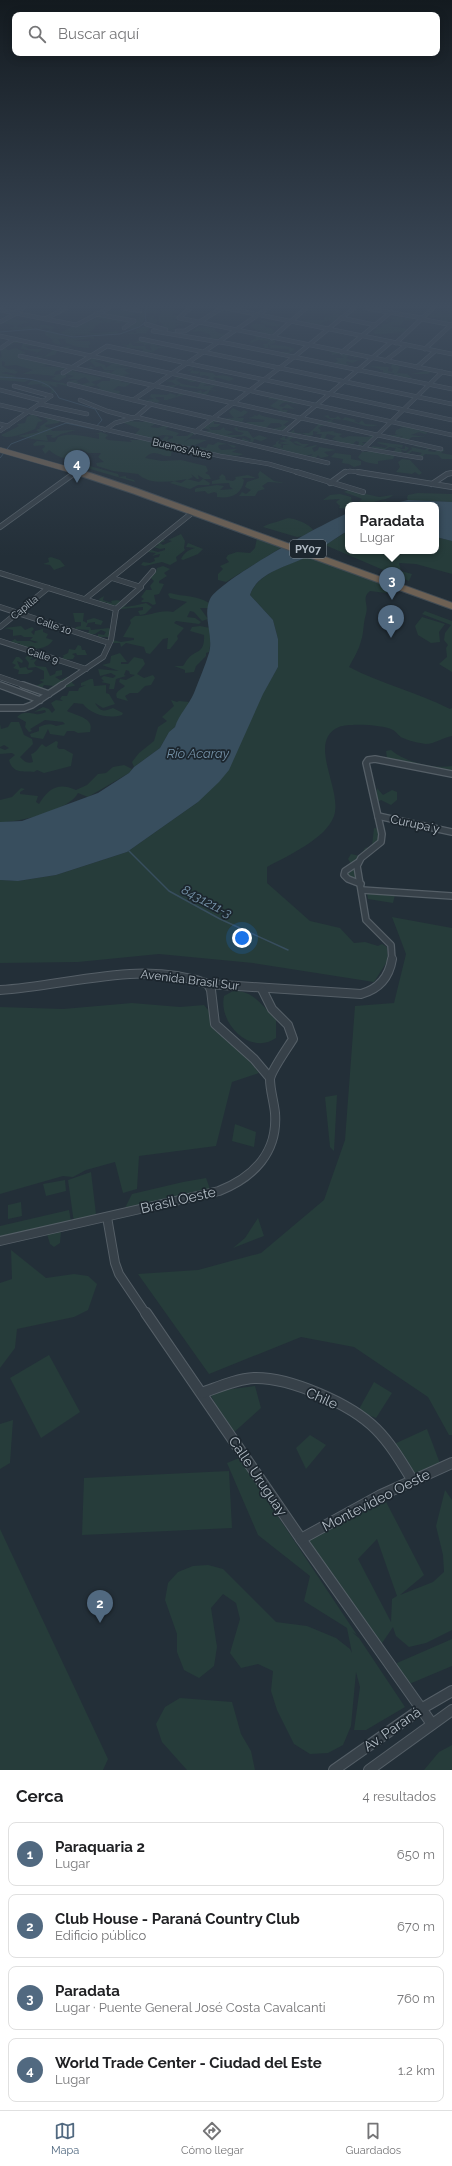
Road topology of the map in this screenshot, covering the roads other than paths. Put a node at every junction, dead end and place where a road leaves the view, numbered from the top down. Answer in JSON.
{"nodes":[{"id":1,"x":2,"y":391,"type":"edge"},
{"id":2,"x":31,"y":391,"type":"edge"},
{"id":3,"x":95,"y":391,"type":"edge"},
{"id":4,"x":147,"y":391,"type":"edge"},
{"id":5,"x":175,"y":391,"type":"edge"},
{"id":6,"x":249,"y":391,"type":"joint"},
{"id":7,"x":319,"y":391,"type":"edge"},
{"id":8,"x":333,"y":391,"type":"edge"},
{"id":9,"x":386,"y":391,"type":"edge"},
{"id":10,"x":424,"y":391,"type":"edge"},
{"id":11,"x":330,"y":393,"type":"junction"},
{"id":12,"x":417,"y":397,"type":"junction"},
{"id":13,"x":80,"y":400,"type":"dead end"},
{"id":14,"x":133,"y":400,"type":"junction"},
{"id":15,"x":41,"y":403,"type":"junction"},
{"id":16,"x":232,"y":403,"type":"junction"},
{"id":17,"x":152,"y":404,"type":"junction"},
{"id":18,"x":452,"y":404,"type":"edge"},
{"id":19,"x":0,"y":405,"type":"edge"},
{"id":20,"x":315,"y":406,"type":"junction"},
{"id":21,"x":404,"y":409,"type":"junction"},
{"id":22,"x":30,"y":412,"type":"junction"},
{"id":23,"x":87,"y":414,"type":"dead end"},
{"id":24,"x":134,"y":417,"type":"junction"},
{"id":25,"x":212,"y":419,"type":"junction"},
{"id":26,"x":300,"y":419,"type":"junction"},
{"id":27,"x":452,"y":420,"type":"edge"},
{"id":28,"x":391,"y":422,"type":"junction"},
{"id":29,"x":0,"y":424,"type":"edge"},
{"id":30,"x":8,"y":426,"type":"junction"},
{"id":31,"x":105,"y":430,"type":"junction"},
{"id":32,"x":0,"y":431,"type":"edge"},
{"id":33,"x":195,"y":432,"type":"junction"},
{"id":34,"x":283,"y":433,"type":"junction"},
{"id":35,"x":452,"y":435,"type":"edge"},
{"id":36,"x":377,"y":436,"type":"junction"},
{"id":37,"x":2,"y":449,"type":"edge"},
{"id":38,"x":363,"y":449,"type":"junction"},
{"id":39,"x":441,"y":449,"type":"dead end"},
{"id":40,"x":421,"y":458,"type":"dead end"},
{"id":41,"x":328,"y":463,"type":"dead end"},
{"id":42,"x":79,"y":470,"type":"junction"},
{"id":43,"x":452,"y":473,"type":"edge"},
{"id":44,"x":330,"y":483,"type":"junction"},
{"id":45,"x":432,"y":484,"type":"junction"},
{"id":46,"x":452,"y":487,"type":"edge"},
{"id":47,"x":363,"y":492,"type":"dead end"},
{"id":48,"x":193,"y":512,"type":"junction"},
{"id":49,"x":211,"y":516,"type":"junction"},
{"id":50,"x":0,"y":527,"type":"edge"},
{"id":51,"x":153,"y":571,"type":"dead end"},
{"id":52,"x":0,"y":572,"type":"edge"},
{"id":53,"x":112,"y":578,"type":"junction"},
{"id":54,"x":401,"y":585,"type":"junction"},
{"id":55,"x":140,"y":586,"type":"junction"},
{"id":56,"x":48,"y":588,"type":"junction"},
{"id":57,"x":85,"y":599,"type":"junction"},
{"id":58,"x":452,"y":601,"type":"edge"},
{"id":59,"x":452,"y":606,"type":"edge"},
{"id":60,"x":0,"y":607,"type":"edge"},
{"id":61,"x":116,"y":609,"type":"junction"},
{"id":62,"x":17,"y":613,"type":"junction"},
{"id":63,"x":0,"y":627,"type":"edge"},
{"id":64,"x":0,"y":641,"type":"edge"},
{"id":65,"x":109,"y":644,"type":"junction"},
{"id":66,"x":86,"y":669,"type":"junction"},
{"id":67,"x":0,"y":677,"type":"edge"},
{"id":68,"x":0,"y":685,"type":"edge"},
{"id":69,"x":49,"y":694,"type":"junction"},
{"id":70,"x":40,"y":700,"type":"junction"},
{"id":71,"x":0,"y":708,"type":"edge"},
{"id":72,"x":452,"y":774,"type":"edge"},
{"id":73,"x":378,"y":816,"type":"junction"},
{"id":74,"x":452,"y":832,"type":"edge"},
{"id":75,"x":357,"y":863,"type":"junction"},
{"id":76,"x":362,"y":887,"type":"junction"},
{"id":77,"x":452,"y":896,"type":"edge"},
{"id":78,"x":208,"y":984,"type":"junction"},
{"id":79,"x":262,"y":988,"type":"junction"},
{"id":80,"x":0,"y":990,"type":"edge"},
{"id":81,"x":270,"y":1078,"type":"junction"},
{"id":82,"x":107,"y":1216,"type":"junction"},
{"id":83,"x":0,"y":1241,"type":"edge"},
{"id":84,"x":202,"y":1393,"type":"junction"},
{"id":85,"x":452,"y":1463,"type":"edge"},
{"id":86,"x":412,"y":1481,"type":"junction"},
{"id":87,"x":301,"y":1539,"type":"junction"},
{"id":88,"x":452,"y":1691,"type":"edge"},
{"id":89,"x":421,"y":1709,"type":"junction"},
{"id":90,"x":452,"y":1710,"type":"edge"},
{"id":91,"x":432,"y":1724,"type":"junction"},
{"id":92,"x":334,"y":1770,"type":"edge"},
{"id":93,"x":369,"y":1770,"type":"edge"}],
"edges":[{"from":1,"to":15,"type":"street"},
{"from":2,"to":15,"type":"street"},
{"from":3,"to":14,"type":"street"},
{"from":4,"to":14,"type":"street"},
{"from":5,"to":16,"type":"street"},
{"from":6,"to":16,"type":"street"},
{"from":6,"to":20,"type":"street"},
{"from":7,"to":11,"type":"street"},
{"from":8,"to":11,"type":"street"},
{"from":9,"to":12,"type":"street"},
{"from":10,"to":12,"type":"street"},
{"from":11,"to":20,"type":"street"},
{"from":11,"to":21,"type":"street"},
{"from":12,"to":18,"type":"street"},
{"from":12,"to":21,"type":"street"},
{"from":13,"to":24,"type":"street"},
{"from":14,"to":17,"type":"street"},
{"from":15,"to":22,"type":"street"},
{"from":15,"to":23,"type":"street"},
{"from":16,"to":25,"type":"street"},
{"from":16,"to":26,"type":"street"},
{"from":17,"to":24,"type":"street"},
{"from":17,"to":25,"type":"street"},
{"from":19,"to":22,"type":"street","name":"Buenos Aires"},
{"from":20,"to":26,"type":"street"},
{"from":20,"to":28,"type":"street"},
{"from":21,"to":27,"type":"street"},
{"from":21,"to":28,"type":"street"},
{"from":22,"to":30,"type":"street"},
{"from":22,"to":31,"type":"street","name":"Buenos Aires"},
{"from":24,"to":31,"type":"street"},
{"from":24,"to":33,"type":"street"},
{"from":25,"to":33,"type":"street"},
{"from":25,"to":34,"type":"street"},
{"from":26,"to":34,"type":"street"},
{"from":26,"to":36,"type":"street"},
{"from":28,"to":35,"type":"street"},
{"from":28,"to":36,"type":"street"},
{"from":29,"to":30,"type":"street"},
{"from":30,"to":32,"type":"street"},
{"from":31,"to":44,"type":"street","name":"Buenos Aires"},
{"from":33,"to":41,"type":"street"},
{"from":34,"to":38,"type":"street"},
{"from":36,"to":38,"type":"street"},
{"from":36,"to":39,"type":"street"},
{"from":37,"to":42,"type":"highway","number":"PY07"},
{"from":38,"to":40,"type":"street"},
{"from":42,"to":48,"type":"highway","number":"PY07"},
{"from":42,"to":49,"type":"highway","number":"PY07"},
{"from":42,"to":50,"type":"street"},
{"from":43,"to":45,"type":"street"},
{"from":44,"to":45,"type":"street"},
{"from":44,"to":47,"type":"street","name":"Buenos Aires"},
{"from":45,"to":46,"type":"street"},
{"from":48,"to":49,"type":"highway","number":"PY07"},
{"from":48,"to":53,"type":"street"},
{"from":49,"to":54,"type":"highway","number":"PY07"},
{"from":51,"to":55,"type":"street"},
{"from":52,"to":56,"type":"street"},
{"from":53,"to":55,"type":"street"},
{"from":53,"to":57,"type":"street"},
{"from":54,"to":58,"type":"highway","number":"PY07"},
{"from":54,"to":59,"type":"highway","number":"PY07"},
{"from":55,"to":61,"type":"street"},
{"from":56,"to":57,"type":"street"},
{"from":56,"to":62,"type":"street","name":"Capilla"},
{"from":57,"to":61,"type":"street"},
{"from":60,"to":62,"type":"street","name":"Calle 10"},
{"from":61,"to":65,"type":"street"},
{"from":62,"to":63,"type":"street","name":"Capilla"},
{"from":62,"to":65,"type":"street","name":"Calle 10"},
{"from":64,"to":66,"type":"street","name":"Calle 9"},
{"from":65,"to":66,"type":"street"},
{"from":66,"to":69,"type":"street"},
{"from":67,"to":69,"type":"street"},
{"from":68,"to":70,"type":"street"},
{"from":69,"to":70,"type":"street"},
{"from":70,"to":71,"type":"street"},
{"from":72,"to":73,"type":"street"},
{"from":73,"to":74,"type":"street","name":"Curupa´y"},
{"from":73,"to":75,"type":"street"},
{"from":75,"to":76,"type":"street"},
{"from":75,"to":76,"type":"street"},
{"from":76,"to":77,"type":"street"},
{"from":76,"to":79,"type":"street","name":"Avenida Brasil Sur"},
{"from":78,"to":79,"type":"street","name":"Avenida Brasil Sur"},
{"from":78,"to":80,"type":"street","name":"Avenida Brasil Sur"},
{"from":78,"to":81,"type":"street"},
{"from":79,"to":81,"type":"street"},
{"from":81,"to":82,"type":"street","name":"Brasil Oeste"},
{"from":82,"to":83,"type":"street","name":"Brasil Oeste"},
{"from":82,"to":84,"type":"street","name":"Calle Uruguay"},
{"from":84,"to":86,"type":"street","name":"Chile"},
{"from":84,"to":87,"type":"street","name":"Calle Uruguay"},
{"from":85,"to":86,"type":"street","name":"Montevideo Oeste"},
{"from":86,"to":87,"type":"street","name":"Montevideo Oeste"},
{"from":87,"to":89,"type":"street","name":"Calle Uruguay"},
{"from":88,"to":89,"type":"street","name":"Av. Paraná"},
{"from":89,"to":91,"type":"street","name":"Calle Uruguay"},
{"from":89,"to":92,"type":"street","name":"Av. Paraná"},
{"from":90,"to":91,"type":"street","name":"Av. Paraná"},
{"from":91,"to":93,"type":"street","name":"Av. Paraná"}]}
